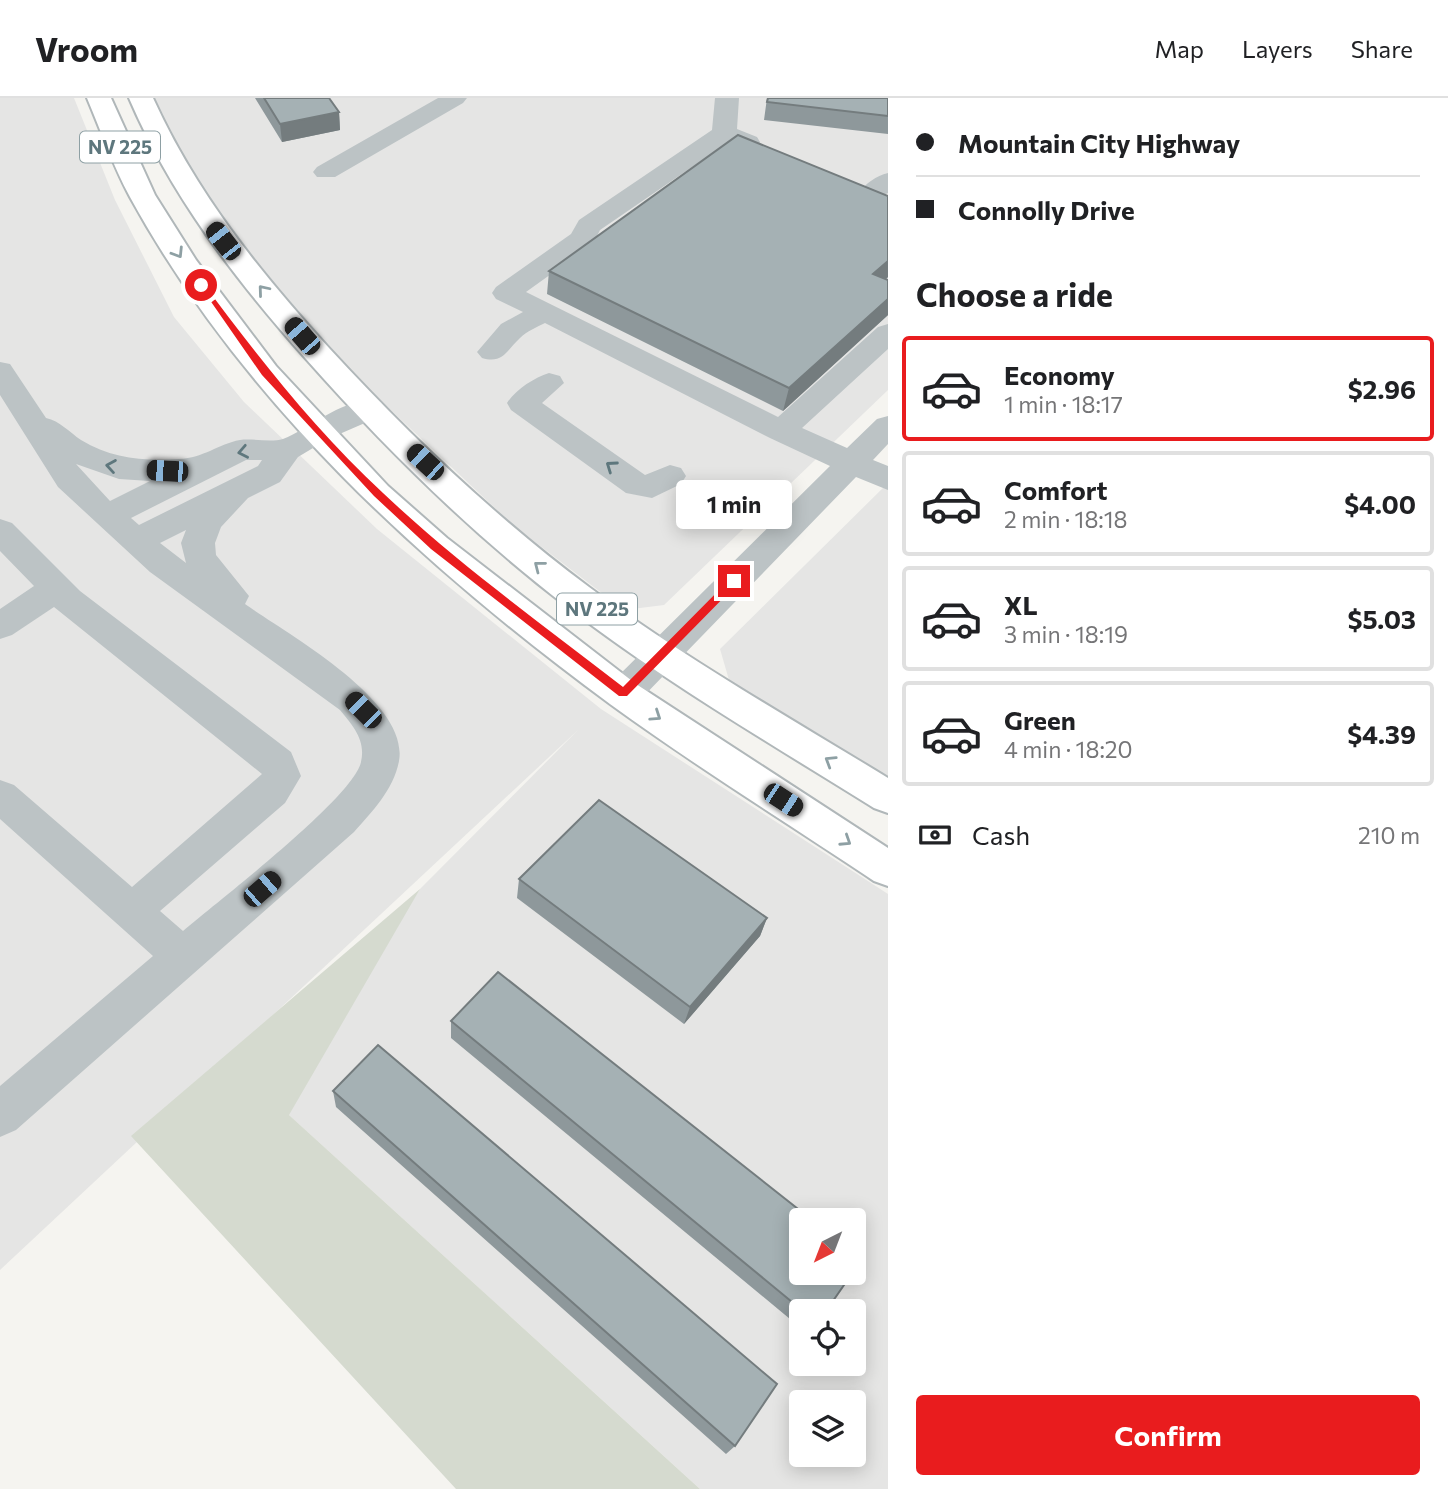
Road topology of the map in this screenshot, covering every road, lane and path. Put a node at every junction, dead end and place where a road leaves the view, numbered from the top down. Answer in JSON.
{"nodes":[{"id":1,"x":99,"y":98,"type":"edge"},
{"id":2,"x":141,"y":98,"type":"edge"},
{"id":3,"x":456,"y":98,"type":"edge"},
{"id":4,"x":727,"y":98,"type":"edge"},
{"id":5,"x":724,"y":133,"type":"junction"},
{"id":6,"x":773,"y":153,"type":"edge"},
{"id":7,"x":326,"y":172,"type":"dead end"},
{"id":8,"x":847,"y":183,"type":"edge"},
{"id":9,"x":883,"y":191,"type":"edge"},
{"id":10,"x":545,"y":311,"type":"junction"},
{"id":11,"x":888,"y":333,"type":"edge"},
{"id":12,"x":492,"y":352,"type":"dead end"},
{"id":13,"x":0,"y":371,"type":"edge"},
{"id":14,"x":549,"y":383,"type":"dead end"},
{"id":15,"x":22,"y":406,"type":"junction"},
{"id":16,"x":370,"y":409,"type":"junction"},
{"id":17,"x":888,"y":426,"type":"edge"},
{"id":18,"x":781,"y":432,"type":"junction"},
{"id":19,"x":302,"y":441,"type":"junction"},
{"id":20,"x":852,"y":461,"type":"junction"},
{"id":21,"x":203,"y":468,"type":"junction"},
{"id":22,"x":670,"y":476,"type":"dead end"},
{"id":23,"x":888,"y":479,"type":"edge"},
{"id":24,"x":236,"y":491,"type":"junction"},
{"id":25,"x":107,"y":516,"type":"junction"},
{"id":26,"x":0,"y":531,"type":"edge"},
{"id":27,"x":136,"y":541,"type":"junction"},
{"id":28,"x":55,"y":589,"type":"junction"},
{"id":29,"x":0,"y":626,"type":"edge"},
{"id":30,"x":661,"y":655,"type":"junction"},
{"id":31,"x":623,"y":694,"type":"junction"},
{"id":32,"x":353,"y":700,"type":"junction"},
{"id":33,"x":0,"y":796,"type":"edge"},
{"id":34,"x":888,"y":797,"type":"edge"},
{"id":35,"x":888,"y":869,"type":"edge"},
{"id":36,"x":132,"y":911,"type":"junction"},
{"id":37,"x":183,"y":957,"type":"junction"},
{"id":38,"x":0,"y":1115,"type":"edge"}],
"edges":[{"from":1,"to":19,"type":"main road","number":"NV 225","one_way":true},
{"from":16,"to":2,"type":"main road","number":"NV 225","one_way":true},
{"from":3,"to":7,"type":"street"},
{"from":4,"to":5,"type":"street"},
{"from":5,"to":6,"type":"street"},
{"from":5,"to":10,"type":"street"},
{"from":8,"to":9,"type":"street"},
{"from":10,"to":12,"type":"street"},
{"from":10,"to":18,"type":"street"},
{"from":11,"to":18,"type":"street"},
{"from":13,"to":15,"type":"street"},
{"from":22,"to":14,"type":"street","one_way":true},
{"from":21,"to":15,"type":"street","one_way":true},
{"from":15,"to":25,"type":"street"},
{"from":16,"to":19,"type":"street"},
{"from":30,"to":16,"type":"main road","number":"NV 225","one_way":true},
{"from":17,"to":20,"type":"street"},
{"from":18,"to":20,"type":"street"},
{"from":19,"to":21,"type":"street","one_way":true},
{"from":19,"to":24,"type":"street"},
{"from":19,"to":31,"type":"main road","number":"NV 225"},
{"from":20,"to":23,"type":"street"},
{"from":20,"to":30,"type":"street"},
{"from":21,"to":25,"type":"street"},
{"from":24,"to":27,"type":"street"},
{"from":24,"to":32,"type":"street"},
{"from":25,"to":27,"type":"street"},
{"from":26,"to":28,"type":"street"},
{"from":27,"to":32,"type":"street"},
{"from":28,"to":29,"type":"street"},
{"from":28,"to":36,"type":"street"},
{"from":30,"to":31,"type":"street"},
{"from":34,"to":30,"type":"main road","number":"NV 225","one_way":true},
{"from":31,"to":35,"type":"main road","number":"NV 225","one_way":true},
{"from":32,"to":37,"type":"street"},
{"from":33,"to":36,"type":"street"},
{"from":36,"to":37,"type":"street"},
{"from":37,"to":38,"type":"street"}]}
